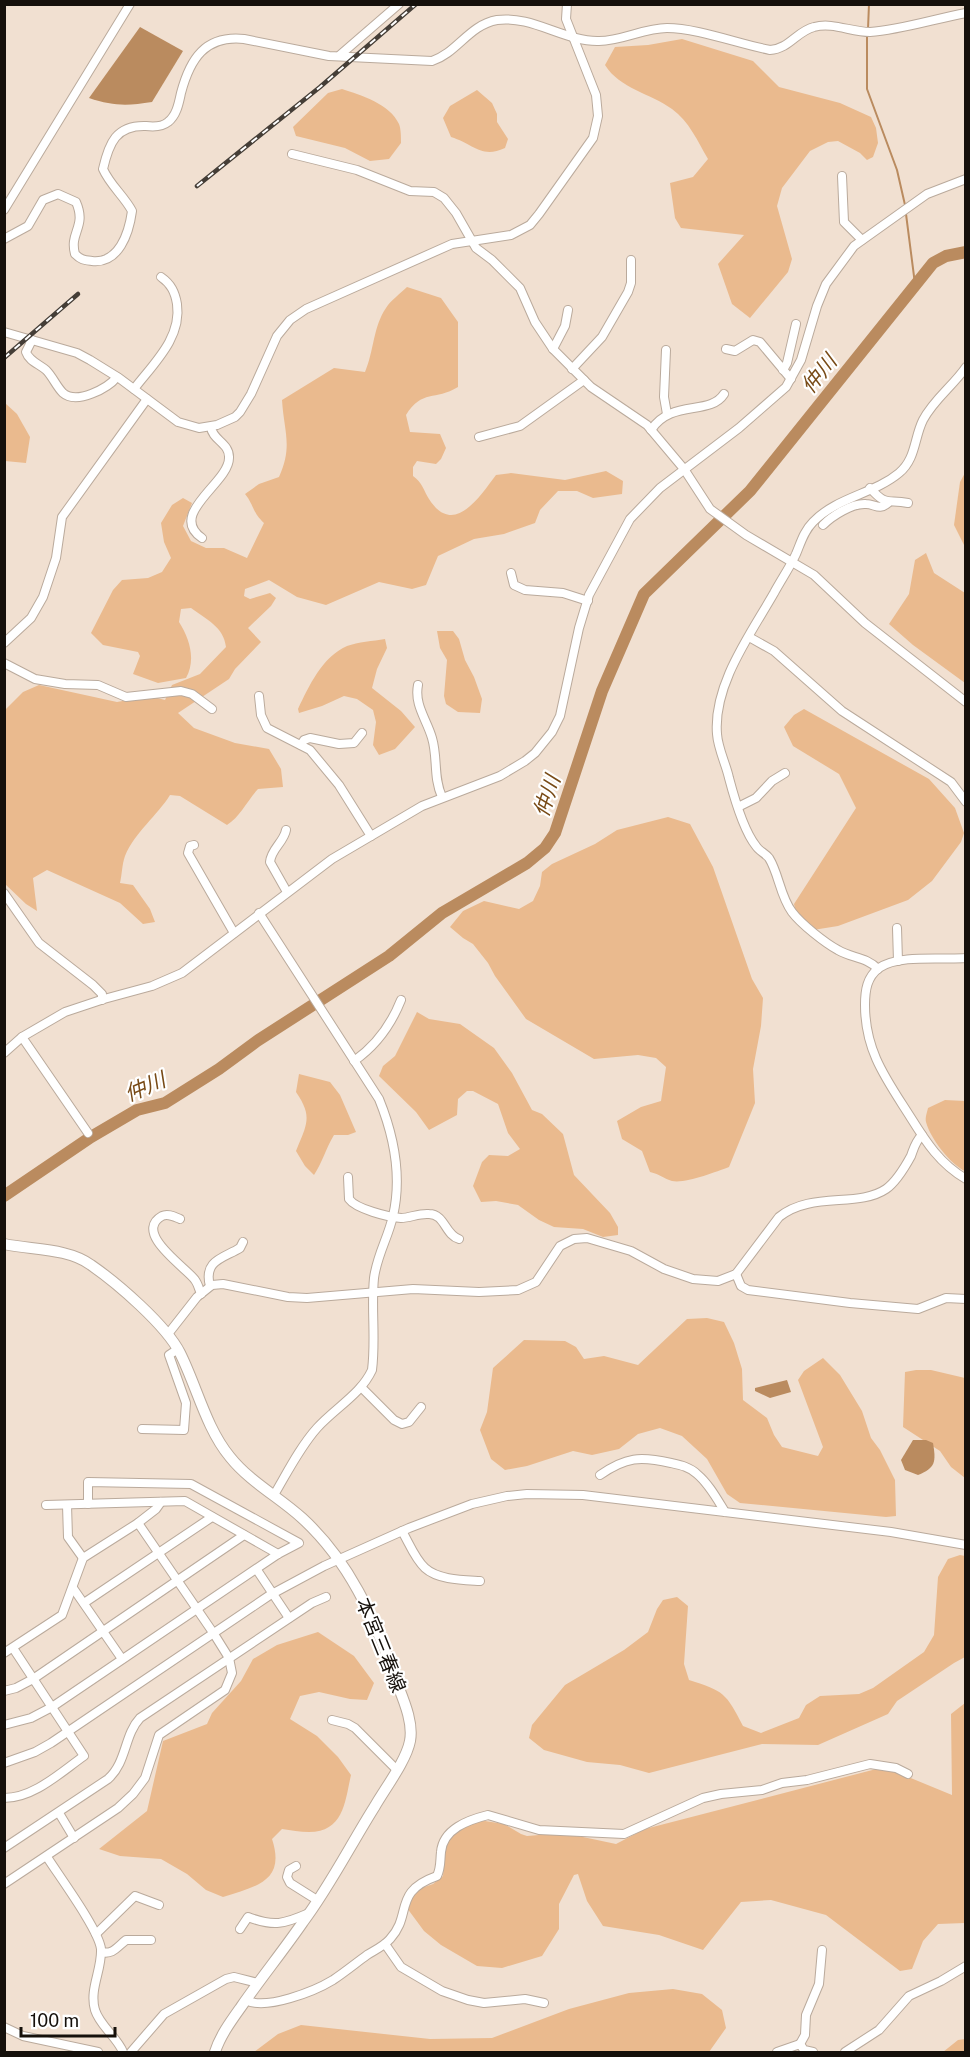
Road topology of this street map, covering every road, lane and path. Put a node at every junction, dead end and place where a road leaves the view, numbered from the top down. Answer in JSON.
{"nodes":[{"id":1,"x":130,"y":4,"type":"edge"},
{"id":2,"x":399,"y":4,"type":"edge"},
{"id":3,"x":567,"y":4,"type":"edge"},
{"id":4,"x":966,"y":13,"type":"edge"},
{"id":5,"x":572,"y":36,"type":"junction"},
{"id":6,"x":339,"y":55,"type":"junction"},
{"id":7,"x":292,"y":154,"type":"dead end"},
{"id":8,"x":842,"y":176,"type":"dead end"},
{"id":9,"x":966,"y":179,"type":"edge"},
{"id":10,"x":4,"y":210,"type":"edge"},
{"id":11,"x":4,"y":239,"type":"edge"},
{"id":12,"x":862,"y":240,"type":"junction"},
{"id":13,"x":472,"y":241,"type":"junction"},
{"id":14,"x":631,"y":260,"type":"dead end"},
{"id":15,"x":161,"y":277,"type":"dead end"},
{"id":16,"x":568,"y":310,"type":"dead end"},
{"id":17,"x":796,"y":324,"type":"dead end"},
{"id":18,"x":4,"y":332,"type":"edge"},
{"id":19,"x":32,"y":340,"type":"junction"},
{"id":20,"x":553,"y":349,"type":"junction"},
{"id":21,"x":726,"y":349,"type":"dead end"},
{"id":22,"x":666,"y":350,"type":"dead end"},
{"id":23,"x":966,"y":367,"type":"edge"},
{"id":24,"x":572,"y":369,"type":"junction"},
{"id":25,"x":783,"y":370,"type":"junction"},
{"id":26,"x":117,"y":376,"type":"junction"},
{"id":27,"x":791,"y":379,"type":"junction"},
{"id":28,"x":584,"y":380,"type":"junction"},
{"id":29,"x":134,"y":389,"type":"junction"},
{"id":30,"x":724,"y":394,"type":"dead end"},
{"id":31,"x":147,"y":399,"type":"junction"},
{"id":32,"x":667,"y":414,"type":"junction"},
{"id":33,"x":211,"y":427,"type":"junction"},
{"id":34,"x":651,"y":430,"type":"junction"},
{"id":35,"x":479,"y":437,"type":"dead end"},
{"id":36,"x":684,"y":469,"type":"junction"},
{"id":37,"x":870,"y":488,"type":"junction"},
{"id":38,"x":888,"y":503,"type":"junction"},
{"id":39,"x":908,"y":503,"type":"dead end"},
{"id":40,"x":823,"y":525,"type":"dead end"},
{"id":41,"x":202,"y":538,"type":"dead end"},
{"id":42,"x":792,"y":560,"type":"junction"},
{"id":43,"x":510,"y":573,"type":"dead end"},
{"id":44,"x":588,"y":601,"type":"junction"},
{"id":45,"x":749,"y":637,"type":"junction"},
{"id":46,"x":4,"y":643,"type":"edge"},
{"id":47,"x":4,"y":663,"type":"edge"},
{"id":48,"x":418,"y":685,"type":"dead end"},
{"id":49,"x":259,"y":696,"type":"dead end"},
{"id":50,"x":966,"y":702,"type":"edge"},
{"id":51,"x":212,"y":709,"type":"dead end"},
{"id":52,"x":363,"y":734,"type":"dead end"},
{"id":53,"x":301,"y":745,"type":"junction"},
{"id":54,"x":785,"y":773,"type":"dead end"},
{"id":55,"x":442,"y":797,"type":"junction"},
{"id":56,"x":966,"y":802,"type":"edge"},
{"id":57,"x":738,"y":807,"type":"junction"},
{"id":58,"x":286,"y":830,"type":"dead end"},
{"id":59,"x":371,"y":836,"type":"junction"},
{"id":60,"x":194,"y":845,"type":"dead end"},
{"id":61,"x":287,"y":892,"type":"junction"},
{"id":62,"x":4,"y":893,"type":"edge"},
{"id":63,"x":259,"y":913,"type":"junction"},
{"id":64,"x":897,"y":928,"type":"dead end"},
{"id":65,"x":234,"y":933,"type":"junction"},
{"id":66,"x":966,"y":958,"type":"edge"},
{"id":67,"x":898,"y":961,"type":"junction"},
{"id":68,"x":878,"y":969,"type":"junction"},
{"id":69,"x":102,"y":1000,"type":"junction"},
{"id":70,"x":401,"y":1000,"type":"dead end"},
{"id":71,"x":22,"y":1037,"type":"junction"},
{"id":72,"x":4,"y":1053,"type":"edge"},
{"id":73,"x":354,"y":1061,"type":"junction"},
{"id":74,"x":88,"y":1133,"type":"dead end"},
{"id":75,"x":922,"y":1136,"type":"junction"},
{"id":76,"x":348,"y":1177,"type":"dead end"},
{"id":77,"x":966,"y":1179,"type":"edge"},
{"id":78,"x":393,"y":1217,"type":"junction"},
{"id":79,"x":180,"y":1219,"type":"dead end"},
{"id":80,"x":459,"y":1239,"type":"dead end"},
{"id":81,"x":243,"y":1242,"type":"dead end"},
{"id":82,"x":4,"y":1244,"type":"edge"},
{"id":83,"x":736,"y":1274,"type":"junction"},
{"id":84,"x":210,"y":1286,"type":"junction"},
{"id":85,"x":373,"y":1293,"type":"junction"},
{"id":86,"x":201,"y":1294,"type":"junction"},
{"id":87,"x":966,"y":1299,"type":"edge"},
{"id":88,"x":168,"y":1334,"type":"junction"},
{"id":89,"x":178,"y":1348,"type":"junction"},
{"id":90,"x":361,"y":1387,"type":"junction"},
{"id":91,"x":421,"y":1407,"type":"dead end"},
{"id":92,"x":142,"y":1429,"type":"dead end"},
{"id":93,"x":600,"y":1475,"type":"dead end"},
{"id":94,"x":274,"y":1495,"type":"junction"},
{"id":95,"x":160,"y":1502,"type":"junction"},
{"id":96,"x":88,"y":1504,"type":"junction"},
{"id":97,"x":46,"y":1505,"type":"dead end"},
{"id":98,"x":68,"y":1505,"type":"junction"},
{"id":99,"x":725,"y":1512,"type":"junction"},
{"id":100,"x":212,"y":1517,"type":"junction"},
{"id":101,"x":138,"y":1523,"type":"junction"},
{"id":102,"x":402,"y":1531,"type":"junction"},
{"id":103,"x":244,"y":1535,"type":"junction"},
{"id":104,"x":966,"y":1545,"type":"edge"},
{"id":105,"x":159,"y":1553,"type":"junction"},
{"id":106,"x":279,"y":1554,"type":"junction"},
{"id":107,"x":83,"y":1558,"type":"junction"},
{"id":108,"x":339,"y":1560,"type":"junction"},
{"id":109,"x":257,"y":1570,"type":"junction"},
{"id":110,"x":480,"y":1581,"type":"dead end"},
{"id":111,"x":178,"y":1582,"type":"junction"},
{"id":112,"x":73,"y":1588,"type":"junction"},
{"id":113,"x":273,"y":1593,"type":"junction"},
{"id":114,"x":326,"y":1597,"type":"dead end"},
{"id":115,"x":84,"y":1603,"type":"junction"},
{"id":116,"x":197,"y":1610,"type":"junction"},
{"id":117,"x":289,"y":1618,"type":"junction"},
{"id":118,"x":103,"y":1632,"type":"junction"},
{"id":119,"x":214,"y":1634,"type":"junction"},
{"id":120,"x":13,"y":1648,"type":"junction"},
{"id":121,"x":4,"y":1653,"type":"edge"},
{"id":122,"x":229,"y":1658,"type":"junction"},
{"id":123,"x":122,"y":1659,"type":"junction"},
{"id":124,"x":33,"y":1679,"type":"junction"},
{"id":125,"x":4,"y":1691,"type":"edge"},
{"id":126,"x":52,"y":1707,"type":"junction"},
{"id":127,"x":332,"y":1720,"type":"dead end"},
{"id":128,"x":4,"y":1725,"type":"edge"},
{"id":129,"x":68,"y":1731,"type":"junction"},
{"id":130,"x":4,"y":1763,"type":"edge"},
{"id":131,"x":396,"y":1769,"type":"junction"},
{"id":132,"x":908,"y":1774,"type":"dead end"},
{"id":133,"x":4,"y":1798,"type":"edge"},
{"id":134,"x":58,"y":1813,"type":"junction"},
{"id":135,"x":74,"y":1838,"type":"junction"},
{"id":136,"x":5,"y":1848,"type":"edge"},
{"id":137,"x":47,"y":1857,"type":"junction"},
{"id":138,"x":296,"y":1866,"type":"dead end"},
{"id":139,"x":4,"y":1884,"type":"edge"},
{"id":140,"x":317,"y":1900,"type":"junction"},
{"id":141,"x":159,"y":1905,"type":"dead end"},
{"id":142,"x":309,"y":1913,"type":"junction"},
{"id":143,"x":240,"y":1929,"type":"dead end"},
{"id":144,"x":96,"y":1934,"type":"junction"},
{"id":145,"x":151,"y":1940,"type":"dead end"},
{"id":146,"x":385,"y":1944,"type":"junction"},
{"id":147,"x":822,"y":1950,"type":"dead end"},
{"id":148,"x":101,"y":1952,"type":"junction"},
{"id":149,"x":966,"y":1966,"type":"edge"},
{"id":150,"x":258,"y":1983,"type":"junction"},
{"id":151,"x":246,"y":2000,"type":"junction"},
{"id":152,"x":544,"y":2003,"type":"dead end"},
{"id":153,"x":4,"y":2027,"type":"edge"},
{"id":154,"x":800,"y":2044,"type":"junction"},
{"id":155,"x":98,"y":2052,"type":"edge"},
{"id":156,"x":123,"y":2052,"type":"edge"},
{"id":157,"x":131,"y":2052,"type":"edge"},
{"id":158,"x":214,"y":2052,"type":"edge"},
{"id":159,"x":777,"y":2052,"type":"edge"},
{"id":160,"x":813,"y":2052,"type":"edge"},
{"id":161,"x":845,"y":2052,"type":"edge"}],
"edges":[{"from":1,"to":10,"type":"street"},
{"from":2,"to":6,"type":"street"},
{"from":3,"to":5,"type":"street"},
{"from":4,"to":5,"type":"street"},
{"from":5,"to":6,"type":"street"},
{"from":5,"to":13,"type":"street"},
{"from":6,"to":11,"type":"street"},
{"from":7,"to":13,"type":"street"},
{"from":8,"to":12,"type":"street"},
{"from":9,"to":12,"type":"street"},
{"from":12,"to":27,"type":"street"},
{"from":13,"to":20,"type":"street"},
{"from":13,"to":33,"type":"street"},
{"from":14,"to":24,"type":"street"},
{"from":15,"to":29,"type":"street"},
{"from":16,"to":20,"type":"street"},
{"from":17,"to":25,"type":"street"},
{"from":18,"to":19,"type":"street"},
{"from":19,"to":26,"type":"street"},
{"from":19,"to":26,"type":"street"},
{"from":20,"to":24,"type":"street"},
{"from":21,"to":25,"type":"street"},
{"from":22,"to":32,"type":"street"},
{"from":23,"to":37,"type":"street"},
{"from":24,"to":28,"type":"street"},
{"from":25,"to":27,"type":"street"},
{"from":26,"to":29,"type":"street"},
{"from":27,"to":36,"type":"street"},
{"from":28,"to":34,"type":"street"},
{"from":28,"to":35,"type":"street"},
{"from":29,"to":31,"type":"street"},
{"from":30,"to":32,"type":"street"},
{"from":31,"to":33,"type":"street"},
{"from":31,"to":46,"type":"street"},
{"from":32,"to":34,"type":"street"},
{"from":33,"to":41,"type":"street"},
{"from":34,"to":36,"type":"street"},
{"from":36,"to":42,"type":"street"},
{"from":36,"to":44,"type":"street"},
{"from":37,"to":38,"type":"street"},
{"from":37,"to":42,"type":"street"},
{"from":38,"to":39,"type":"street"},
{"from":38,"to":40,"type":"street"},
{"from":42,"to":45,"type":"street"},
{"from":42,"to":50,"type":"street"},
{"from":43,"to":44,"type":"street"},
{"from":44,"to":55,"type":"street"},
{"from":45,"to":56,"type":"street"},
{"from":45,"to":57,"type":"street"},
{"from":47,"to":51,"type":"street"},
{"from":48,"to":55,"type":"street"},
{"from":49,"to":53,"type":"street"},
{"from":52,"to":53,"type":"street"},
{"from":53,"to":59,"type":"street"},
{"from":54,"to":57,"type":"street"},
{"from":55,"to":59,"type":"street"},
{"from":57,"to":68,"type":"street"},
{"from":58,"to":61,"type":"street"},
{"from":59,"to":61,"type":"street"},
{"from":60,"to":65,"type":"street"},
{"from":61,"to":63,"type":"street"},
{"from":62,"to":69,"type":"street"},
{"from":63,"to":65,"type":"street"},
{"from":63,"to":73,"type":"street"},
{"from":64,"to":67,"type":"street"},
{"from":65,"to":69,"type":"street"},
{"from":66,"to":67,"type":"street"},
{"from":67,"to":68,"type":"street"},
{"from":68,"to":75,"type":"street"},
{"from":69,"to":71,"type":"street"},
{"from":70,"to":73,"type":"street"},
{"from":71,"to":72,"type":"street"},
{"from":71,"to":74,"type":"street"},
{"from":73,"to":78,"type":"street"},
{"from":75,"to":77,"type":"street"},
{"from":75,"to":83,"type":"street"},
{"from":76,"to":78,"type":"street"},
{"from":78,"to":80,"type":"street"},
{"from":78,"to":85,"type":"street"},
{"from":79,"to":86,"type":"street"},
{"from":81,"to":84,"type":"street"},
{"from":82,"to":88,"type":"main road","name":"本宮三春線"},
{"from":83,"to":85,"type":"street"},
{"from":83,"to":87,"type":"street"},
{"from":84,"to":85,"type":"street"},
{"from":84,"to":86,"type":"street"},
{"from":85,"to":90,"type":"street"},
{"from":86,"to":88,"type":"street"},
{"from":88,"to":89,"type":"main road","name":"本宮三春線"},
{"from":89,"to":92,"type":"street"},
{"from":89,"to":94,"type":"main road","name":"本宮三春線"},
{"from":90,"to":91,"type":"street"},
{"from":90,"to":94,"type":"street"},
{"from":93,"to":99,"type":"street"},
{"from":94,"to":108,"type":"main road","name":"本宮三春線"},
{"from":95,"to":96,"type":"street"},
{"from":95,"to":100,"type":"street"},
{"from":95,"to":101,"type":"street"},
{"from":96,"to":98,"type":"street"},
{"from":96,"to":106,"type":"street"},
{"from":97,"to":98,"type":"street"},
{"from":98,"to":107,"type":"street"},
{"from":99,"to":102,"type":"street"},
{"from":99,"to":104,"type":"street"},
{"from":100,"to":103,"type":"street"},
{"from":100,"to":105,"type":"street"},
{"from":101,"to":105,"type":"street"},
{"from":101,"to":107,"type":"street"},
{"from":102,"to":108,"type":"street"},
{"from":102,"to":110,"type":"street"},
{"from":103,"to":106,"type":"street"},
{"from":103,"to":111,"type":"street"},
{"from":105,"to":111,"type":"street"},
{"from":105,"to":115,"type":"street"},
{"from":106,"to":109,"type":"street"},
{"from":107,"to":112,"type":"street"},
{"from":108,"to":113,"type":"street"},
{"from":108,"to":131,"type":"main road","name":"本宮三春線"},
{"from":109,"to":113,"type":"street"},
{"from":109,"to":116,"type":"street"},
{"from":111,"to":116,"type":"street"},
{"from":111,"to":118,"type":"street"},
{"from":112,"to":115,"type":"street"},
{"from":112,"to":120,"type":"street"},
{"from":113,"to":117,"type":"street"},
{"from":113,"to":119,"type":"street"},
{"from":114,"to":117,"type":"street"},
{"from":115,"to":118,"type":"street"},
{"from":116,"to":119,"type":"street"},
{"from":116,"to":123,"type":"street"},
{"from":117,"to":122,"type":"street"},
{"from":118,"to":123,"type":"street"},
{"from":118,"to":124,"type":"street"},
{"from":119,"to":122,"type":"street"},
{"from":119,"to":129,"type":"street"},
{"from":120,"to":121,"type":"street"},
{"from":120,"to":124,"type":"street"},
{"from":122,"to":134,"type":"street"},
{"from":122,"to":135,"type":"street"},
{"from":123,"to":126,"type":"street"},
{"from":124,"to":125,"type":"street"},
{"from":124,"to":126,"type":"street"},
{"from":126,"to":128,"type":"street"},
{"from":126,"to":129,"type":"street"},
{"from":127,"to":131,"type":"street"},
{"from":129,"to":130,"type":"street"},
{"from":129,"to":133,"type":"street"},
{"from":131,"to":140,"type":"main road","name":"本宮三春線"},
{"from":132,"to":146,"type":"street"},
{"from":134,"to":135,"type":"street"},
{"from":134,"to":136,"type":"street"},
{"from":135,"to":137,"type":"street"},
{"from":137,"to":139,"type":"street"},
{"from":137,"to":144,"type":"street"},
{"from":138,"to":140,"type":"street"},
{"from":140,"to":142,"type":"main road","name":"本宮三春線"},
{"from":141,"to":144,"type":"street"},
{"from":142,"to":143,"type":"street"},
{"from":142,"to":150,"type":"main road","name":"本宮三春線"},
{"from":144,"to":148,"type":"street"},
{"from":145,"to":148,"type":"street"},
{"from":146,"to":151,"type":"street"},
{"from":146,"to":152,"type":"street"},
{"from":147,"to":154,"type":"street"},
{"from":148,"to":156,"type":"street"},
{"from":149,"to":161,"type":"street"},
{"from":150,"to":151,"type":"main road","name":"本宮三春線"},
{"from":150,"to":157,"type":"street"},
{"from":151,"to":158,"type":"main road","name":"本宮三春線"},
{"from":153,"to":155,"type":"street"},
{"from":154,"to":159,"type":"street"},
{"from":154,"to":160,"type":"street"}]}
